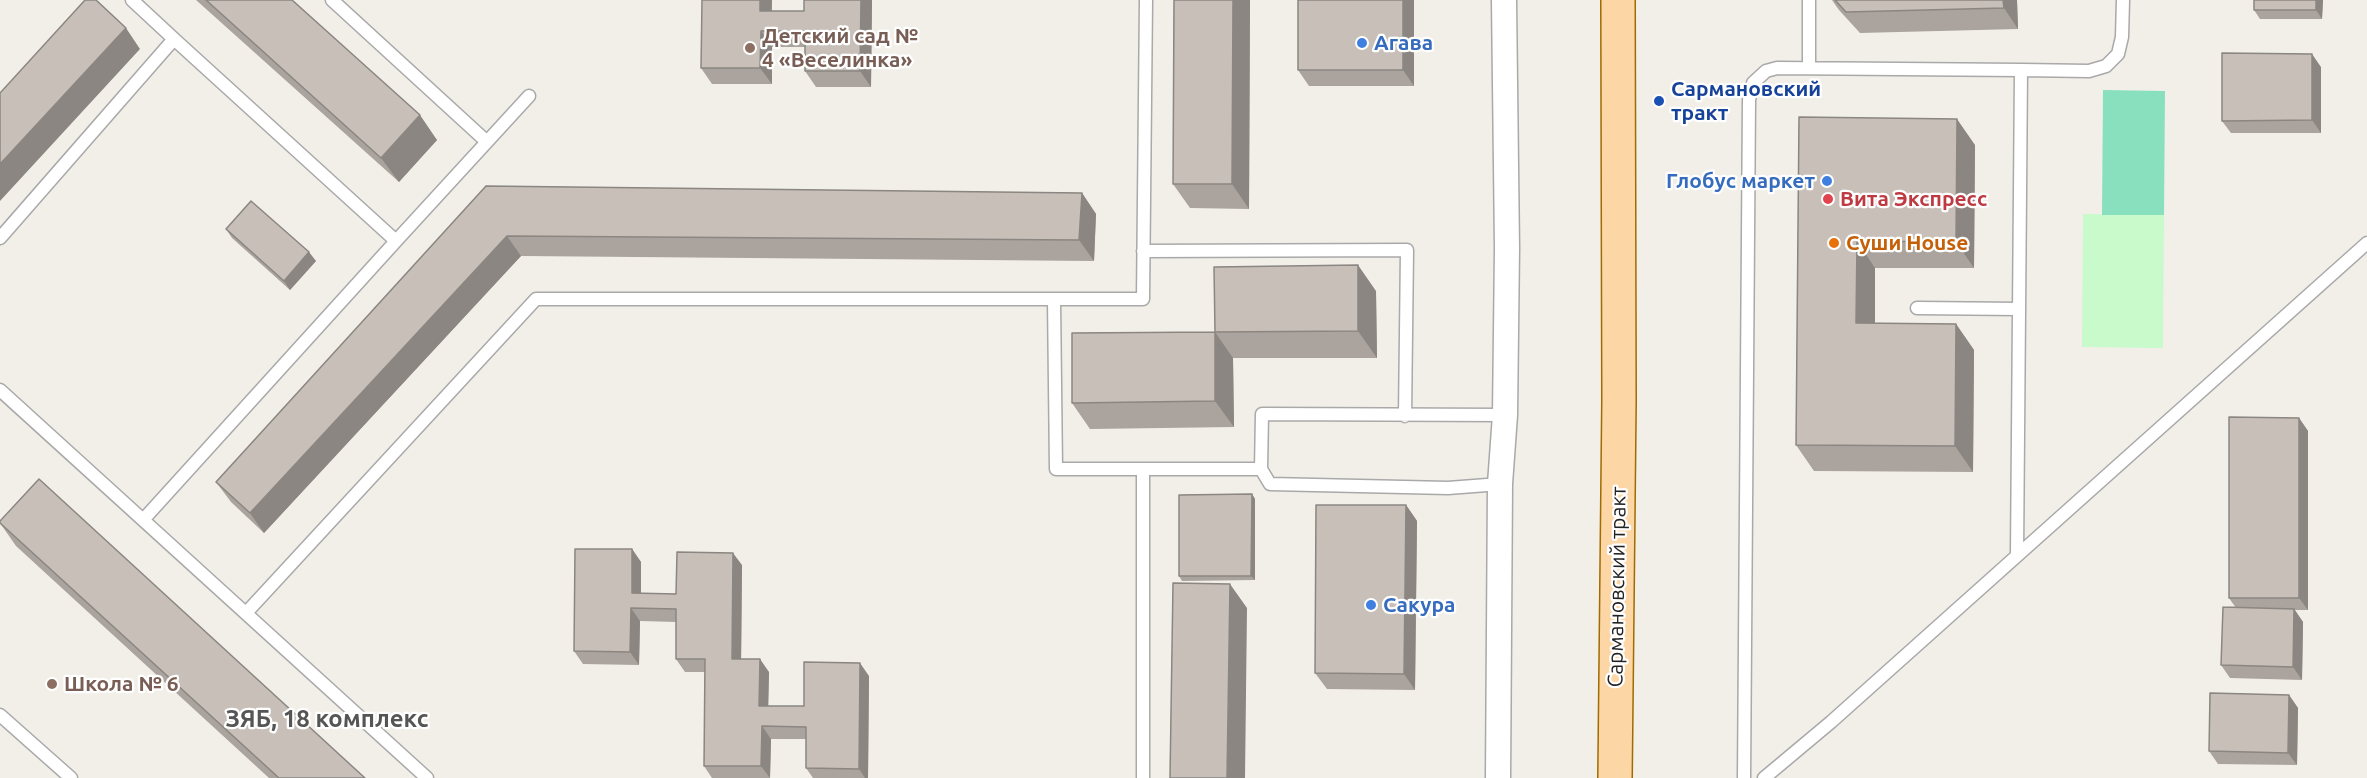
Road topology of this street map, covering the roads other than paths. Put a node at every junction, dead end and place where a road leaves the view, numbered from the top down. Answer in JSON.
{"nodes":[{"id":1,"x":132,"y":0,"type":"edge"},
{"id":2,"x":332,"y":0,"type":"edge"},
{"id":3,"x":1146,"y":0,"type":"edge"},
{"id":4,"x":1504,"y":0,"type":"edge"},
{"id":5,"x":1618,"y":0,"type":"edge"},
{"id":6,"x":1809,"y":0,"type":"edge"},
{"id":7,"x":2123,"y":0,"type":"edge"},
{"id":8,"x":174,"y":39,"type":"junction"},
{"id":9,"x":1809,"y":68,"type":"junction"},
{"id":10,"x":2021,"y":70,"type":"junction"},
{"id":11,"x":529,"y":96,"type":"dead end"},
{"id":12,"x":486,"y":141,"type":"junction"},
{"id":13,"x":0,"y":238,"type":"edge"},
{"id":14,"x":396,"y":241,"type":"junction"},
{"id":15,"x":2367,"y":243,"type":"edge"},
{"id":16,"x":1143,"y":251,"type":"junction"},
{"id":17,"x":1054,"y":300,"type":"junction"},
{"id":18,"x":1917,"y":308,"type":"dead end"},
{"id":19,"x":2019,"y":309,"type":"junction"},
{"id":20,"x":0,"y":390,"type":"edge"},
{"id":21,"x":1405,"y":416,"type":"junction"},
{"id":22,"x":1505,"y":416,"type":"junction"},
{"id":23,"x":1143,"y":469,"type":"junction"},
{"id":24,"x":1261,"y":469,"type":"junction"},
{"id":25,"x":1500,"y":484,"type":"junction"},
{"id":26,"x":143,"y":520,"type":"junction"},
{"id":27,"x":2018,"y":555,"type":"junction"},
{"id":28,"x":246,"y":613,"type":"junction"},
{"id":29,"x":0,"y":715,"type":"edge"},
{"id":30,"x":71,"y":778,"type":"edge"},
{"id":31,"x":427,"y":778,"type":"edge"},
{"id":32,"x":1143,"y":778,"type":"edge"},
{"id":33,"x":1498,"y":778,"type":"edge"},
{"id":34,"x":1615,"y":778,"type":"edge"},
{"id":35,"x":1744,"y":778,"type":"edge"},
{"id":36,"x":1764,"y":778,"type":"edge"}],
"edges":[{"from":1,"to":8,"type":"lane"},
{"from":2,"to":12,"type":"lane"},
{"from":3,"to":16,"type":"lane"},
{"from":4,"to":22,"type":"street"},
{"from":5,"to":34,"type":"main road","name":"Сармановский тракт"},
{"from":6,"to":9,"type":"lane"},
{"from":7,"to":10,"type":"lane"},
{"from":8,"to":13,"type":"lane"},
{"from":8,"to":14,"type":"lane"},
{"from":9,"to":10,"type":"lane"},
{"from":9,"to":35,"type":"lane"},
{"from":10,"to":19,"type":"lane"},
{"from":11,"to":12,"type":"lane"},
{"from":12,"to":14,"type":"lane"},
{"from":14,"to":26,"type":"lane"},
{"from":15,"to":27,"type":"lane"},
{"from":16,"to":17,"type":"lane"},
{"from":16,"to":21,"type":"lane"},
{"from":17,"to":23,"type":"lane"},
{"from":17,"to":28,"type":"lane"},
{"from":18,"to":19,"type":"lane"},
{"from":19,"to":27,"type":"lane"},
{"from":20,"to":26,"type":"lane"},
{"from":21,"to":22,"type":"lane"},
{"from":21,"to":24,"type":"lane"},
{"from":22,"to":25,"type":"street"},
{"from":23,"to":24,"type":"lane"},
{"from":23,"to":32,"type":"lane"},
{"from":24,"to":25,"type":"lane"},
{"from":25,"to":33,"type":"street"},
{"from":26,"to":28,"type":"lane"},
{"from":27,"to":36,"type":"lane"},
{"from":28,"to":31,"type":"lane"},
{"from":29,"to":30,"type":"lane"}]}
